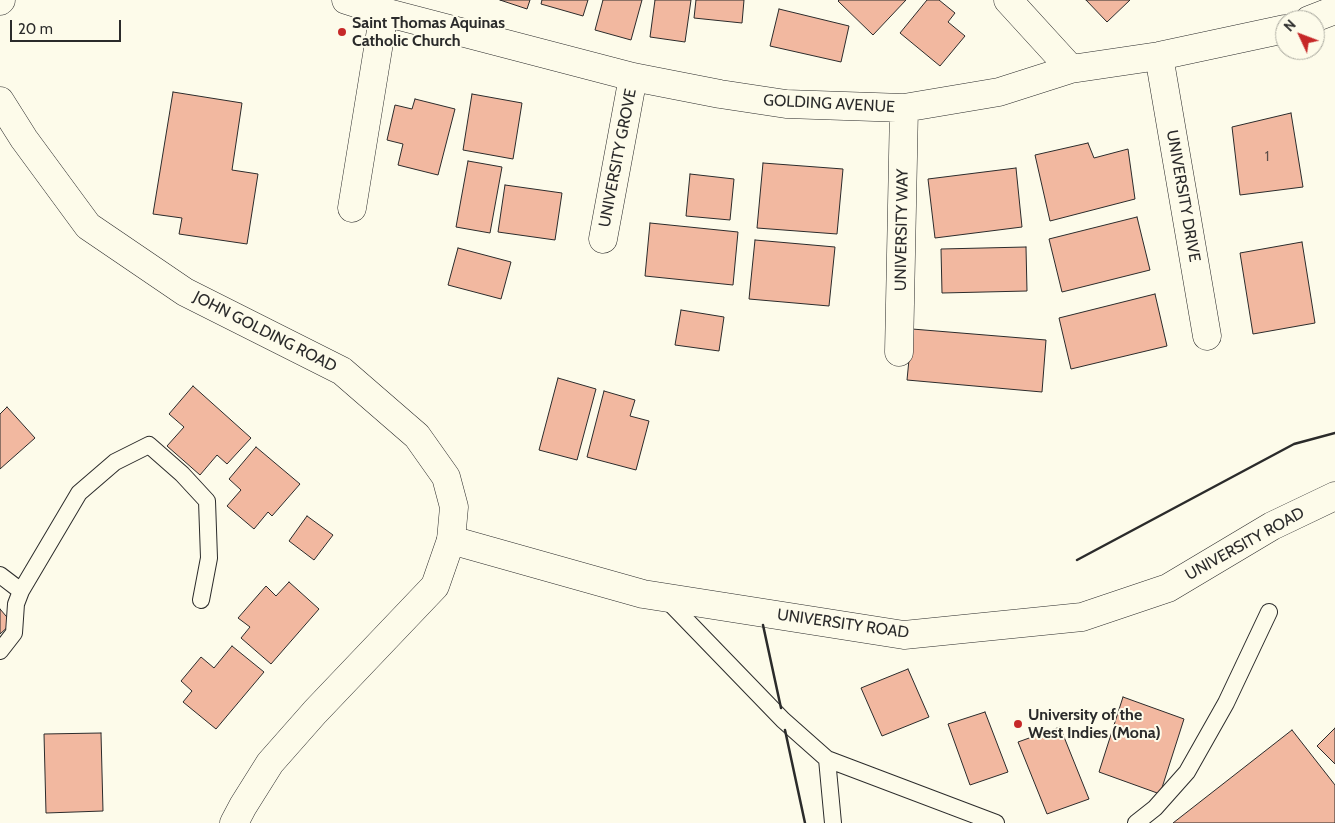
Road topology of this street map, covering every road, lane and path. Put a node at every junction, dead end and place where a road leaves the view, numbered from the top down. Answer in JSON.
{"nodes":[{"id":1,"x":346,"y":0,"type":"edge"},
{"id":2,"x":1008,"y":0,"type":"edge"},
{"id":3,"x":384,"y":12,"type":"junction"},
{"id":4,"x":1275,"y":31,"type":"edge"},
{"id":5,"x":1159,"y":56,"type":"junction"},
{"id":6,"x":1072,"y":69,"type":"junction"},
{"id":7,"x":633,"y":77,"type":"junction"},
{"id":8,"x":0,"y":101,"type":"edge"},
{"id":9,"x":904,"y":108,"type":"junction"},
{"id":10,"x":352,"y":208,"type":"dead end"},
{"id":11,"x":603,"y":238,"type":"dead end"},
{"id":12,"x":1207,"y":336,"type":"dead end"},
{"id":13,"x":899,"y":352,"type":"dead end"},
{"id":14,"x":1335,"y":496,"type":"edge"},
{"id":15,"x":451,"y":540,"type":"junction"},
{"id":16,"x":0,"y":575,"type":"edge"},
{"id":17,"x":21,"y":591,"type":"junction"},
{"id":18,"x":663,"y":597,"type":"junction"},
{"id":19,"x":201,"y":600,"type":"dead end"},
{"id":20,"x":1269,"y":612,"type":"dead end"},
{"id":21,"x":0,"y":651,"type":"edge"},
{"id":22,"x":827,"y":759,"type":"junction"},
{"id":23,"x":234,"y":823,"type":"edge"},
{"id":24,"x":833,"y":823,"type":"edge"},
{"id":25,"x":996,"y":823,"type":"edge"},
{"id":26,"x":1136,"y":823,"type":"edge"}],
"edges":[{"from":1,"to":3,"type":"street","name":"GOLDING AVENUE"},
{"from":2,"to":6,"type":"street"},
{"from":3,"to":7,"type":"street","name":"GOLDING AVENUE"},
{"from":3,"to":10,"type":"street"},
{"from":4,"to":5,"type":"street","name":"GOLDING AVENUE"},
{"from":5,"to":6,"type":"street","name":"GOLDING AVENUE"},
{"from":5,"to":12,"type":"street","name":"UNIVERSITY DRIVE"},
{"from":6,"to":9,"type":"street","name":"GOLDING AVENUE"},
{"from":7,"to":9,"type":"street","name":"GOLDING AVENUE"},
{"from":7,"to":11,"type":"street","name":"UNIVERSITY GROVE"},
{"from":8,"to":15,"type":"street","name":"JOHN GOLDING ROAD"},
{"from":9,"to":13,"type":"street","name":"UNIVERSITY WAY"},
{"from":14,"to":18,"type":"street","name":"UNIVERSITY ROAD"},
{"from":15,"to":18,"type":"street","name":"UNIVERSITY ROAD"},
{"from":15,"to":23,"type":"street","name":"JOHN GOLDING ROAD"},
{"from":16,"to":17,"type":"lane"},
{"from":17,"to":19,"type":"lane"},
{"from":17,"to":21,"type":"lane"},
{"from":18,"to":22,"type":"lane"},
{"from":20,"to":26,"type":"lane"},
{"from":22,"to":24,"type":"lane"},
{"from":22,"to":25,"type":"lane"}]}
